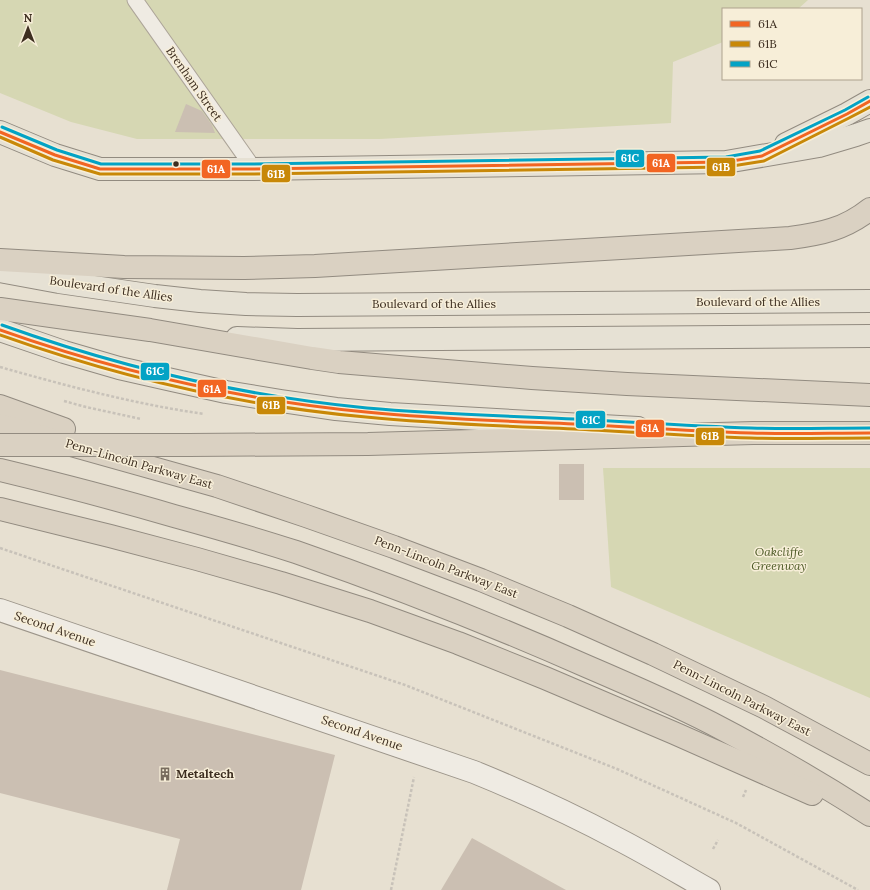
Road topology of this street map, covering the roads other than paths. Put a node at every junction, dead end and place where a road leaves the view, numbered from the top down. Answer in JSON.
{"nodes":[{"id":1,"x":135,"y":0,"type":"edge"},
{"id":2,"x":870,"y":101,"type":"edge"},
{"id":3,"x":870,"y":130,"type":"edge"},
{"id":4,"x":0,"y":132,"type":"edge"},
{"id":5,"x":762,"y":156,"type":"junction"},
{"id":6,"x":254,"y":169,"type":"junction"},
{"id":7,"x":870,"y":209,"type":"edge"},
{"id":8,"x":0,"y":260,"type":"edge"},
{"id":9,"x":0,"y":271,"type":"edge"},
{"id":10,"x":870,"y":302,"type":"edge"},
{"id":11,"x":0,"y":309,"type":"edge"},
{"id":12,"x":0,"y":330,"type":"edge"},
{"id":13,"x":150,"y":330,"type":"junction"},
{"id":14,"x":870,"y":336,"type":"edge"},
{"id":15,"x":870,"y":395,"type":"edge"},
{"id":16,"x":0,"y":406,"type":"edge"},
{"id":17,"x":0,"y":425,"type":"edge"},
{"id":18,"x":753,"y":433,"type":"junction"},
{"id":19,"x":870,"y":433,"type":"edge"},
{"id":20,"x":0,"y":445,"type":"edge"},
{"id":21,"x":0,"y":470,"type":"edge"},
{"id":22,"x":217,"y":486,"type":"junction"},
{"id":23,"x":0,"y":509,"type":"edge"},
{"id":24,"x":0,"y":610,"type":"edge"},
{"id":25,"x":870,"y":764,"type":"edge"},
{"id":26,"x":870,"y":815,"type":"edge"},
{"id":27,"x":870,"y":823,"type":"edge"},
{"id":28,"x":709,"y":890,"type":"edge"}],
"edges":[{"from":1,"to":6,"type":"lane","name":"Brenham Street"},
{"from":2,"to":5,"type":"main road"},
{"from":3,"to":5,"type":"main road"},
{"from":4,"to":6,"type":"main road"},
{"from":5,"to":6,"type":"main road"},
{"from":7,"to":8,"type":"highway"},
{"from":9,"to":10,"type":"main road","name":"Boulevard of the Allies"},
{"from":11,"to":13,"type":"highway"},
{"from":12,"to":18,"type":"main road"},
{"from":13,"to":14,"type":"main road"},
{"from":13,"to":15,"type":"highway"},
{"from":16,"to":22,"type":"highway"},
{"from":17,"to":22,"type":"highway","name":"Penn-Lincoln Parkway East"},
{"from":18,"to":19,"type":"highway"},
{"from":18,"to":20,"type":"highway","bridge":true},
{"from":21,"to":26,"type":"highway"},
{"from":22,"to":25,"type":"highway","name":"Penn-Lincoln Parkway East"},
{"from":23,"to":27,"type":"highway"},
{"from":24,"to":28,"type":"main road","name":"Second Avenue"}]}
